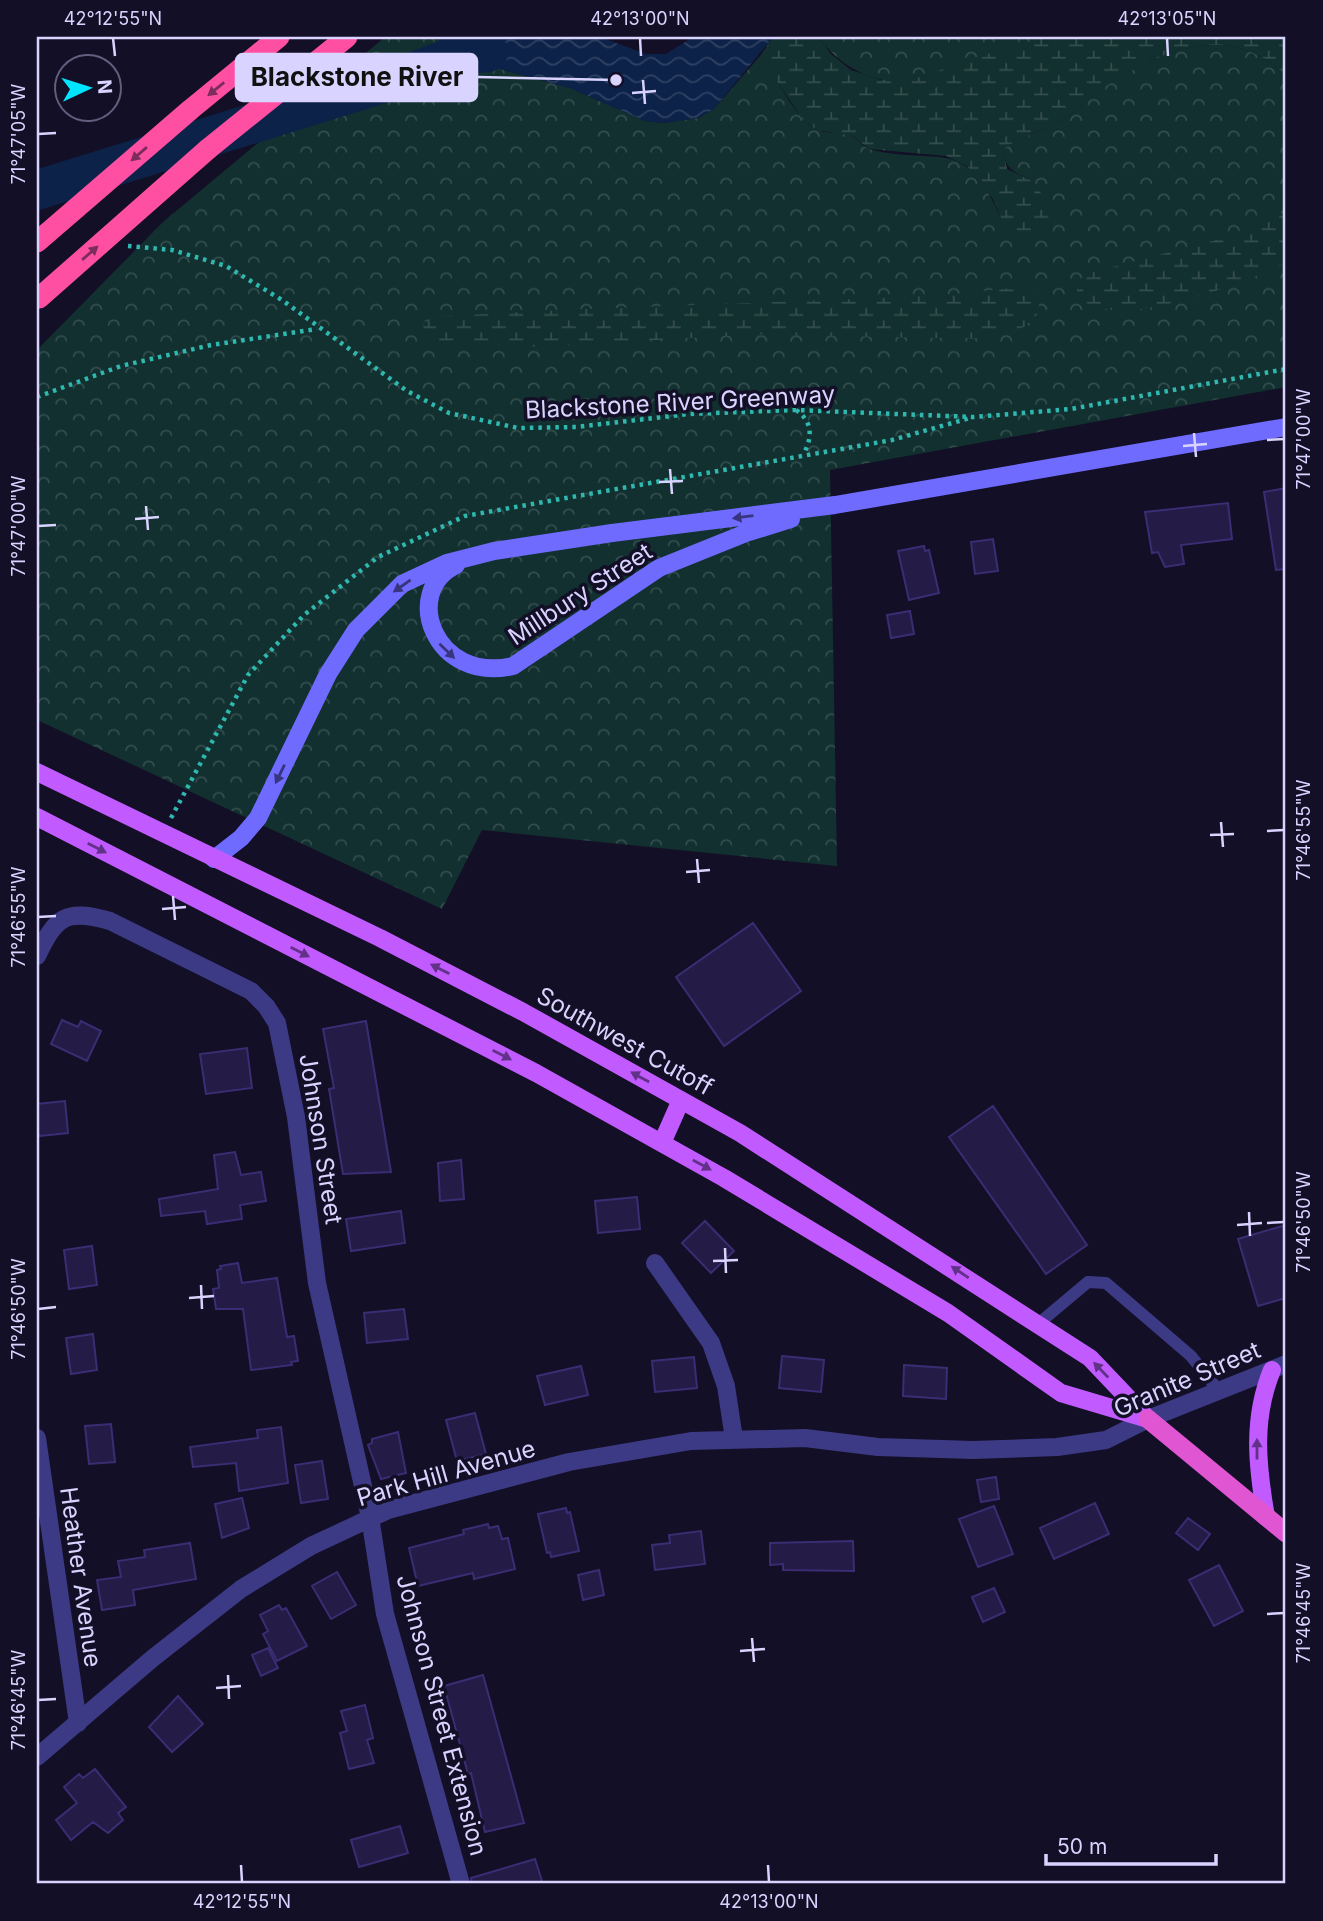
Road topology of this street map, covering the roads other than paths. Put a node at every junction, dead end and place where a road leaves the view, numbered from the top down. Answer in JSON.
{"nodes":[{"id":1,"x":279,"y":37,"type":"edge"},
{"id":2,"x":348,"y":37,"type":"edge"},
{"id":3,"x":37,"y":242,"type":"edge"},
{"id":4,"x":37,"y":299,"type":"edge"},
{"id":5,"x":1286,"y":428,"type":"edge"},
{"id":6,"x":835,"y":505,"type":"junction"},
{"id":7,"x":494,"y":551,"type":"junction"},
{"id":8,"x":37,"y":772,"type":"edge"},
{"id":9,"x":37,"y":817,"type":"edge"},
{"id":10,"x":214,"y":859,"type":"junction"},
{"id":11,"x":37,"y":956,"type":"edge"},
{"id":12,"x":681,"y":1100,"type":"junction"},
{"id":13,"x":662,"y":1143,"type":"junction"},
{"id":14,"x":655,"y":1263,"type":"dead end"},
{"id":15,"x":1038,"y":1324,"type":"junction"},
{"id":16,"x":1279,"y":1367,"type":"edge"},
{"id":17,"x":1219,"y":1391,"type":"junction"},
{"id":18,"x":1148,"y":1419,"type":"junction"},
{"id":19,"x":37,"y":1438,"type":"edge"},
{"id":20,"x":734,"y":1440,"type":"junction"},
{"id":21,"x":1106,"y":1440,"type":"joint"},
{"id":22,"x":370,"y":1517,"type":"junction"},
{"id":23,"x":1266,"y":1517,"type":"junction"},
{"id":24,"x":1286,"y":1533,"type":"edge"},
{"id":25,"x":78,"y":1723,"type":"junction"},
{"id":26,"x":37,"y":1757,"type":"edge"},
{"id":27,"x":461,"y":1884,"type":"edge"}],
"edges":[{"from":1,"to":3,"type":"highway","one_way":true,"bridge":true},
{"from":4,"to":2,"type":"highway","one_way":true,"bridge":true},
{"from":5,"to":6,"type":"main road","name":"Millbury Street"},
{"from":6,"to":7,"type":"main road","name":"Millbury Street","one_way":true},
{"from":7,"to":6,"type":"main road","name":"Millbury Street","one_way":true},
{"from":7,"to":10,"type":"main road","name":"Millbury Street","one_way":true},
{"from":8,"to":10,"type":"main road","name":"Southwest Cutoff"},
{"from":9,"to":13,"type":"main road","name":"Southwest Cutoff","one_way":true},
{"from":12,"to":10,"type":"main road","name":"Southwest Cutoff","one_way":true},
{"from":11,"to":22,"type":"street","name":"Johnson Street"},
{"from":12,"to":13,"type":"main road"},
{"from":15,"to":12,"type":"main road","name":"Southwest Cutoff","one_way":true},
{"from":13,"to":18,"type":"main road","name":"Southwest Cutoff","one_way":true},
{"from":14,"to":20,"type":"street"},
{"from":15,"to":17,"type":"lane"},
{"from":18,"to":15,"type":"main road","name":"Southwest Cutoff","one_way":true},
{"from":16,"to":17,"type":"street","name":"Granite Street"},
{"from":23,"to":16,"type":"main road","one_way":true},
{"from":17,"to":18,"type":"street","name":"Granite Street"},
{"from":18,"to":21,"type":"street","name":"Granite Street"},
{"from":18,"to":23,"type":"highway","name":"Southwest Cutoff"},
{"from":19,"to":25,"type":"street","name":"Heather Avenue"},
{"from":20,"to":21,"type":"street","name":"Park Hill Avenue"},
{"from":20,"to":22,"type":"street","name":"Park Hill Avenue"},
{"from":22,"to":25,"type":"street","name":"Park Hill Avenue"},
{"from":22,"to":27,"type":"street","name":"Johnson Street Extension"},
{"from":23,"to":24,"type":"highway","name":"Southwest Cutoff"},
{"from":25,"to":26,"type":"street","name":"Park Hill Avenue"}]}
